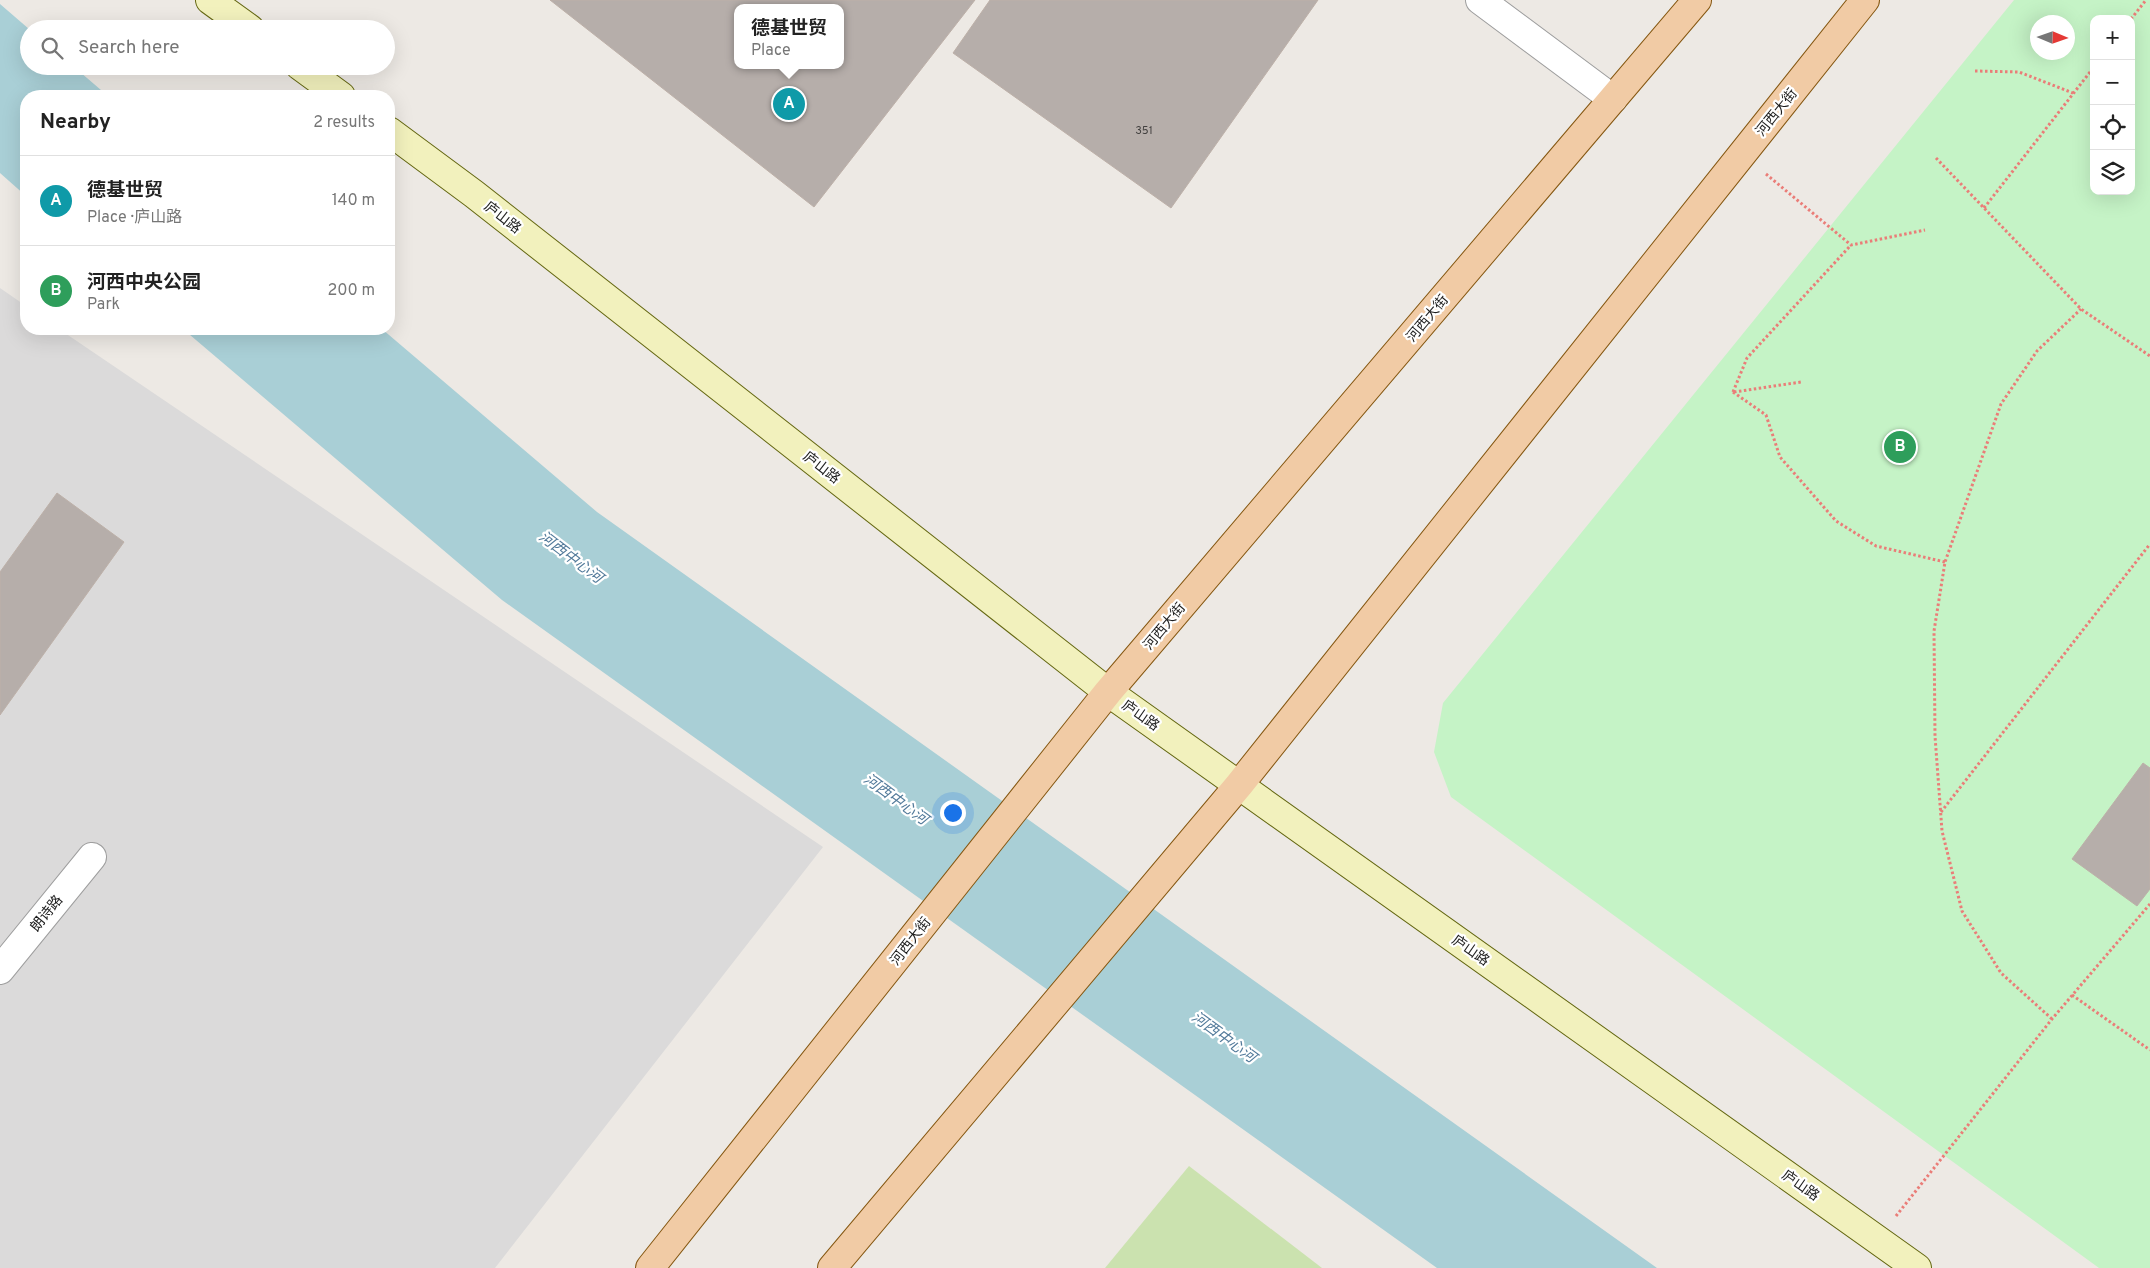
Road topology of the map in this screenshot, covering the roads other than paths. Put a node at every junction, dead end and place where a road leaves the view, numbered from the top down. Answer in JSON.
{"nodes":[{"id":1,"x":210,"y":0,"type":"edge"},
{"id":2,"x":1480,"y":0,"type":"edge"},
{"id":3,"x":1697,"y":0,"type":"edge"},
{"id":4,"x":1865,"y":0,"type":"edge"},
{"id":5,"x":238,"y":20,"type":"edge"},
{"id":6,"x":312,"y":75,"type":"edge"},
{"id":7,"x":333,"y":90,"type":"edge"},
{"id":8,"x":1613,"y":99,"type":"junction"},
{"id":9,"x":395,"y":135,"type":"edge"},
{"id":10,"x":1108,"y":692,"type":"junction"},
{"id":11,"x":1239,"y":784,"type":"junction"},
{"id":12,"x":92,"y":857,"type":"dead end"},
{"id":13,"x":0,"y":970,"type":"edge"},
{"id":14,"x":650,"y":1268,"type":"edge"},
{"id":15,"x":832,"y":1268,"type":"edge"},
{"id":16,"x":1917,"y":1268,"type":"edge"}],
"edges":[{"from":1,"to":5,"type":"main road"},
{"from":2,"to":8,"type":"street"},
{"from":3,"to":8,"type":"main road","name":"河西大街"},
{"from":4,"to":11,"type":"main road","name":"河西大街"},
{"from":6,"to":7,"type":"main road"},
{"from":8,"to":10,"type":"main road","name":"河西大街"},
{"from":9,"to":10,"type":"main road","name":"庐山路"},
{"from":10,"to":11,"type":"main road","name":"庐山路"},
{"from":10,"to":14,"type":"main road","name":"河西大街"},
{"from":11,"to":15,"type":"main road","name":"河西大街"},
{"from":11,"to":16,"type":"main road","name":"庐山路"},
{"from":12,"to":13,"type":"street","name":"朗诗路"}]}
